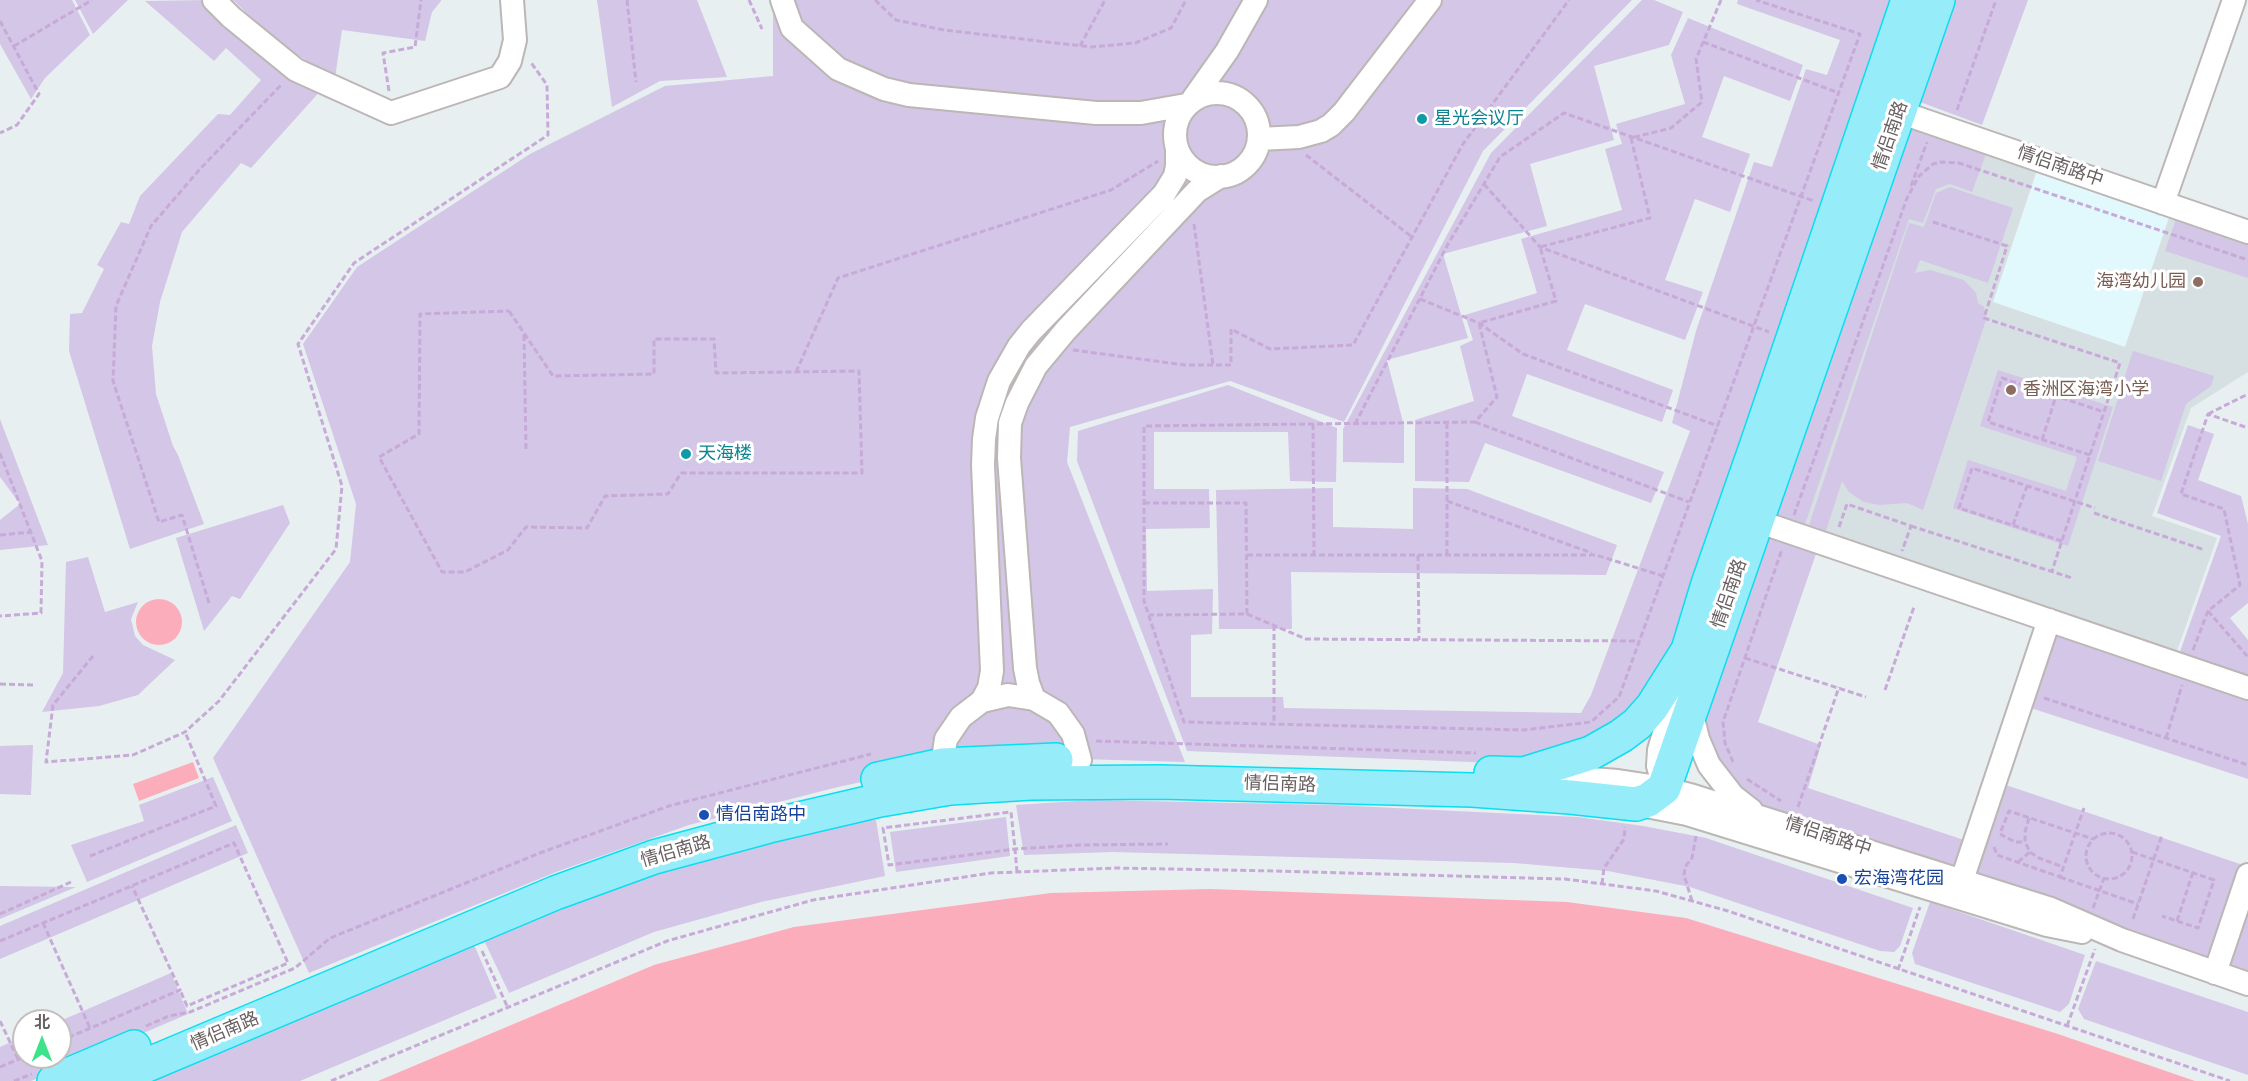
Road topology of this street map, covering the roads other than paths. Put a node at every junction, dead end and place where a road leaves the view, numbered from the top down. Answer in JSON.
{"nodes":[{"id":1,"x":214,"y":0,"type":"edge"},
{"id":2,"x":512,"y":0,"type":"edge"},
{"id":3,"x":782,"y":0,"type":"edge"},
{"id":4,"x":1256,"y":0,"type":"edge"},
{"id":5,"x":1430,"y":0,"type":"edge"},
{"id":6,"x":1908,"y":0,"type":"edge"},
{"id":7,"x":1938,"y":0,"type":"edge"},
{"id":8,"x":2234,"y":0,"type":"edge"},
{"id":9,"x":1227,"y":51,"type":"junction"},
{"id":10,"x":1233,"y":96,"type":"junction"},
{"id":11,"x":1190,"y":102,"type":"junction"},
{"id":12,"x":1886,"y":107,"type":"junction"},
{"id":13,"x":1124,"y":114,"type":"junction"},
{"id":14,"x":1258,"y":139,"type":"junction"},
{"id":15,"x":1176,"y":145,"type":"junction"},
{"id":16,"x":1221,"y":176,"type":"junction"},
{"id":17,"x":2163,"y":202,"type":"junction"},
{"id":18,"x":2248,"y":232,"type":"edge"},
{"id":19,"x":1757,"y":520,"type":"junction"},
{"id":20,"x":2049,"y":620,"type":"junction"},
{"id":21,"x":1688,"y":650,"type":"junction"},
{"id":22,"x":2248,"y":688,"type":"edge"},
{"id":23,"x":1034,"y":699,"type":"junction"},
{"id":24,"x":982,"y":701,"type":"junction"},
{"id":25,"x":1691,"y":708,"type":"junction"},
{"id":26,"x":1078,"y":750,"type":"junction"},
{"id":27,"x":942,"y":765,"type":"junction"},
{"id":28,"x":1524,"y":774,"type":"junction"},
{"id":29,"x":1669,"y":800,"type":"junction"},
{"id":30,"x":1759,"y":816,"type":"junction"},
{"id":31,"x":2248,"y":875,"type":"edge"},
{"id":32,"x":1962,"y":880,"type":"junction"},
{"id":33,"x":2097,"y":923,"type":"junction"},
{"id":34,"x":2216,"y":973,"type":"junction"},
{"id":35,"x":2248,"y":984,"type":"edge"},
{"id":36,"x":44,"y":1077,"type":"edge"},
{"id":37,"x":109,"y":1081,"type":"edge"}],
"edges":[{"from":1,"to":2,"type":"street"},
{"from":3,"to":13,"type":"street"},
{"from":4,"to":9,"type":"street"},
{"from":5,"to":14,"type":"street"},
{"from":6,"to":12,"type":"highway","name":"情侣南路"},
{"from":7,"to":12,"type":"highway","name":"情侣南路"},
{"from":8,"to":17,"type":"street"},
{"from":9,"to":10,"type":"street"},
{"from":9,"to":11,"type":"street"},
{"from":10,"to":11,"type":"street"},
{"from":10,"to":14,"type":"street"},
{"from":11,"to":13,"type":"street"},
{"from":11,"to":15,"type":"street"},
{"from":12,"to":17,"type":"street","name":"情侣南路中"},
{"from":12,"to":19,"type":"highway","name":"情侣南路"},
{"from":12,"to":21,"type":"highway","name":"情侣南路"},
{"from":13,"to":15,"type":"street"},
{"from":14,"to":16,"type":"street"},
{"from":15,"to":16,"type":"street"},
{"from":15,"to":24,"type":"street"},
{"from":16,"to":23,"type":"street"},
{"from":17,"to":18,"type":"street","name":"情侣南路中"},
{"from":19,"to":20,"type":"street"},
{"from":19,"to":25,"type":"highway","name":"情侣南路"},
{"from":20,"to":22,"type":"street"},
{"from":20,"to":32,"type":"street"},
{"from":21,"to":28,"type":"highway","name":"情侣南路"},
{"from":21,"to":29,"type":"street"},
{"from":23,"to":24,"type":"street"},
{"from":23,"to":26,"type":"street"},
{"from":24,"to":27,"type":"street"},
{"from":25,"to":29,"type":"highway","name":"情侣南路"},
{"from":25,"to":30,"type":"street"},
{"from":26,"to":27,"type":"highway","name":"情侣南路"},
{"from":26,"to":28,"type":"highway","name":"情侣南路"},
{"from":27,"to":36,"type":"highway","name":"情侣南路"},
{"from":28,"to":29,"type":"street","name":"情侣南路中"},
{"from":29,"to":30,"type":"street","name":"情侣南路中"},
{"from":29,"to":33,"type":"street","name":"情侣南路中"},
{"from":29,"to":37,"type":"highway","name":"情侣南路"},
{"from":30,"to":32,"type":"street","name":"情侣南路中"},
{"from":31,"to":34,"type":"street"},
{"from":32,"to":33,"type":"street","name":"情侣南路中"},
{"from":33,"to":34,"type":"street","name":"情侣南路中"},
{"from":34,"to":35,"type":"street","name":"情侣南路中"}]}
